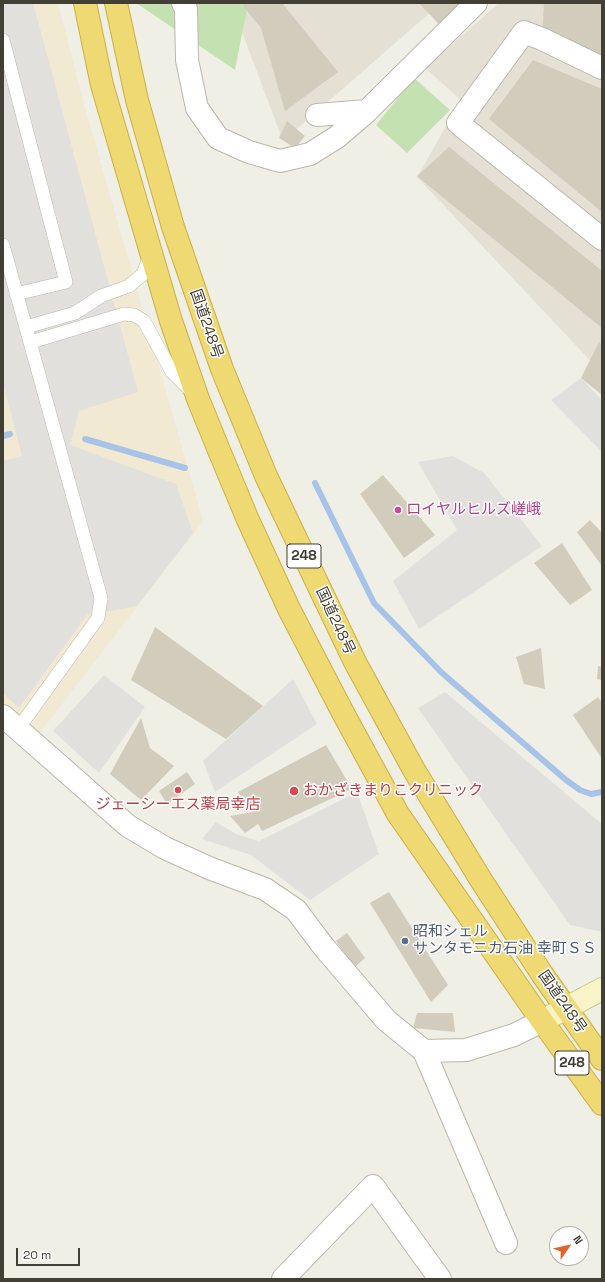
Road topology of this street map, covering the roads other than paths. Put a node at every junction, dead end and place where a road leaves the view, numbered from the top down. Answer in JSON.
{"nodes":[{"id":1,"x":85,"y":3,"type":"edge"},
{"id":2,"x":116,"y":3,"type":"edge"},
{"id":3,"x":183,"y":3,"type":"edge"},
{"id":4,"x":476,"y":3,"type":"edge"},
{"id":5,"x":3,"y":40,"type":"edge"},
{"id":6,"x":602,"y":68,"type":"edge"},
{"id":7,"x":367,"y":111,"type":"junction"},
{"id":8,"x":317,"y":115,"type":"dead end"},
{"id":9,"x":602,"y":239,"type":"edge"},
{"id":10,"x":3,"y":244,"type":"edge"},
{"id":11,"x":151,"y":252,"type":"junction"},
{"id":12,"x":16,"y":294,"type":"junction"},
{"id":13,"x":26,"y":327,"type":"junction"},
{"id":14,"x":31,"y":342,"type":"junction"},
{"id":15,"x":198,"y":399,"type":"junction"},
{"id":16,"x":10,"y":722,"type":"edge"},
{"id":17,"x":602,"y":989,"type":"edge"},
{"id":18,"x":566,"y":1008,"type":"junction"},
{"id":19,"x":542,"y":1021,"type":"junction"},
{"id":20,"x":424,"y":1051,"type":"junction"},
{"id":21,"x":602,"y":1058,"type":"edge"},
{"id":22,"x":602,"y":1104,"type":"edge"},
{"id":23,"x":506,"y":1243,"type":"dead end"},
{"id":24,"x":283,"y":1279,"type":"edge"},
{"id":25,"x":440,"y":1279,"type":"edge"}],
"edges":[{"from":1,"to":11,"type":"highway","name":"国道248号","number":"248"},
{"from":2,"to":18,"type":"highway","name":"国道248号","number":"248"},
{"from":3,"to":7,"type":"street"},
{"from":4,"to":7,"type":"street"},
{"from":5,"to":12,"type":"lane"},
{"from":6,"to":9,"type":"street"},
{"from":7,"to":8,"type":"street"},
{"from":10,"to":12,"type":"lane"},
{"from":11,"to":13,"type":"lane"},
{"from":11,"to":15,"type":"highway","name":"国道248号","number":"248"},
{"from":12,"to":13,"type":"lane"},
{"from":13,"to":14,"type":"lane"},
{"from":14,"to":15,"type":"lane"},
{"from":14,"to":16,"type":"lane"},
{"from":15,"to":19,"type":"highway","name":"国道248号","number":"248"},
{"from":16,"to":20,"type":"street"},
{"from":17,"to":18,"type":"street"},
{"from":18,"to":19,"type":"street"},
{"from":18,"to":21,"type":"highway","name":"国道248号","number":"248"},
{"from":19,"to":20,"type":"street"},
{"from":19,"to":22,"type":"highway","number":"248"},
{"from":20,"to":23,"type":"street"},
{"from":24,"to":25,"type":"street"}]}
